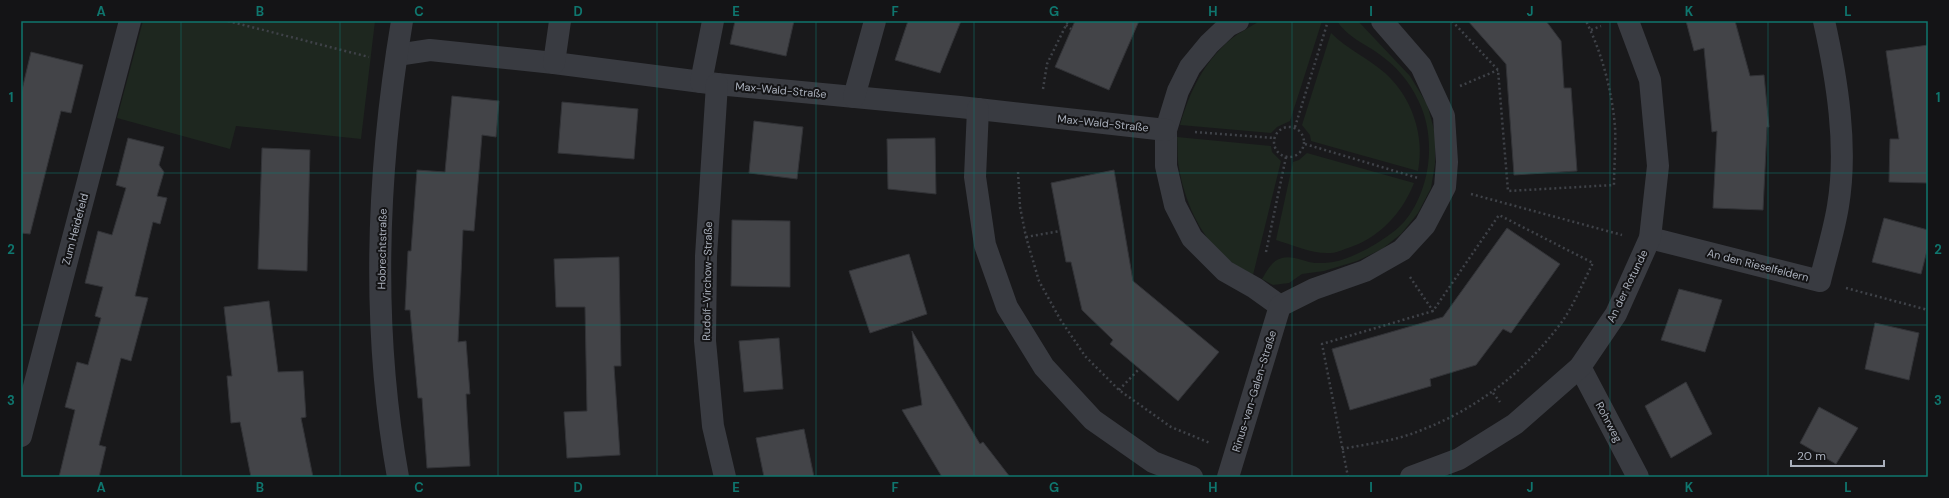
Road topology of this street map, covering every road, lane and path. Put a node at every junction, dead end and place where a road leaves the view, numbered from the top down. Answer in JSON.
{"nodes":[{"id":1,"x":130,"y":21,"type":"edge"},
{"id":2,"x":228,"y":21,"type":"edge"},
{"id":3,"x":402,"y":21,"type":"edge"},
{"id":4,"x":560,"y":21,"type":"edge"},
{"id":5,"x":713,"y":21,"type":"edge"},
{"id":6,"x":875,"y":21,"type":"edge"},
{"id":7,"x":1068,"y":21,"type":"edge"},
{"id":8,"x":1238,"y":21,"type":"edge"},
{"id":9,"x":1328,"y":21,"type":"edge"},
{"id":10,"x":1382,"y":21,"type":"edge"},
{"id":11,"x":1452,"y":21,"type":"edge"},
{"id":12,"x":1586,"y":21,"type":"edge"},
{"id":13,"x":1628,"y":21,"type":"edge"},
{"id":14,"x":1824,"y":21,"type":"edge"},
{"id":15,"x":1066,"y":25,"type":"junction"},
{"id":16,"x":1071,"y":29,"type":"dead end"},
{"id":17,"x":397,"y":55,"type":"junction"},
{"id":18,"x":554,"y":64,"type":"junction"},
{"id":19,"x":1498,"y":70,"type":"junction"},
{"id":20,"x":709,"y":83,"type":"junction"},
{"id":21,"x":1460,"y":86,"type":"dead end"},
{"id":22,"x":854,"y":97,"type":"junction"},
{"id":23,"x":978,"y":109,"type":"junction"},
{"id":24,"x":1038,"y":116,"type":"junction"},
{"id":25,"x":1295,"y":128,"type":"junction"},
{"id":26,"x":1166,"y":130,"type":"junction"},
{"id":27,"x":1274,"y":138,"type":"junction"},
{"id":28,"x":1305,"y":144,"type":"junction"},
{"id":29,"x":1286,"y":157,"type":"junction"},
{"id":30,"x":1018,"y":172,"type":"dead end"},
{"id":31,"x":1419,"y":178,"type":"dead end"},
{"id":32,"x":1468,"y":193,"type":"dead end"},
{"id":33,"x":1060,"y":231,"type":"dead end"},
{"id":34,"x":1026,"y":238,"type":"junction"},
{"id":35,"x":1650,"y":238,"type":"junction"},
{"id":36,"x":1266,"y":252,"type":"dead end"},
{"id":37,"x":1410,"y":277,"type":"dead end"},
{"id":38,"x":1820,"y":281,"type":"junction"},
{"id":39,"x":1280,"y":306,"type":"junction"},
{"id":40,"x":1433,"y":310,"type":"junction"},
{"id":41,"x":1928,"y":310,"type":"edge"},
{"id":42,"x":1580,"y":367,"type":"junction"},
{"id":43,"x":1139,"y":368,"type":"dead end"},
{"id":44,"x":1119,"y":390,"type":"junction"},
{"id":45,"x":21,"y":436,"type":"edge"},
{"id":46,"x":1213,"y":444,"type":"dead end"},
{"id":47,"x":1342,"y":449,"type":"junction"},
{"id":48,"x":398,"y":477,"type":"edge"},
{"id":49,"x":725,"y":477,"type":"edge"},
{"id":50,"x":1192,"y":477,"type":"edge"},
{"id":51,"x":1228,"y":477,"type":"edge"},
{"id":52,"x":1348,"y":477,"type":"edge"},
{"id":53,"x":1411,"y":477,"type":"edge"},
{"id":54,"x":1638,"y":477,"type":"edge"}],
"edges":[{"from":1,"to":45,"type":"street","name":"Zum Heidefeld"},
{"from":2,"to":17,"type":"path"},
{"from":3,"to":17,"type":"street","name":"Hobrechtstraße"},
{"from":4,"to":18,"type":"street"},
{"from":5,"to":20,"type":"street","name":"Rudolf-Virchow-Straße"},
{"from":6,"to":22,"type":"street"},
{"from":7,"to":15,"type":"path"},
{"from":8,"to":26,"type":"street"},
{"from":9,"to":25,"type":"path"},
{"from":10,"to":39,"type":"street"},
{"from":11,"to":19,"type":"path"},
{"from":12,"to":19,"type":"path"},
{"from":13,"to":35,"type":"street","name":"An der Rotunde"},
{"from":14,"to":38,"type":"street","name":"An den Rieselfeldern"},
{"from":15,"to":16,"type":"path"},
{"from":15,"to":24,"type":"path"},
{"from":17,"to":18,"type":"street","name":"Max-Wald-Straße"},
{"from":17,"to":48,"type":"street","name":"Hobrechtstraße"},
{"from":18,"to":20,"type":"street","name":"Max-Wald-Straße"},
{"from":19,"to":21,"type":"path"},
{"from":20,"to":22,"type":"street","name":"Max-Wald-Straße"},
{"from":20,"to":49,"type":"street","name":"Rudolf-Virchow-Straße"},
{"from":22,"to":23,"type":"street","name":"Max-Wald-Straße"},
{"from":23,"to":24,"type":"street","name":"Max-Wald-Straße"},
{"from":23,"to":50,"type":"street"},
{"from":24,"to":26,"type":"street","name":"Max-Wald-Straße"},
{"from":25,"to":27,"type":"path"},
{"from":25,"to":28,"type":"path"},
{"from":26,"to":27,"type":"path"},
{"from":26,"to":39,"type":"street"},
{"from":27,"to":29,"type":"path"},
{"from":28,"to":29,"type":"path"},
{"from":28,"to":31,"type":"path"},
{"from":29,"to":36,"type":"path"},
{"from":30,"to":34,"type":"path"},
{"from":32,"to":35,"type":"path"},
{"from":33,"to":34,"type":"path"},
{"from":34,"to":44,"type":"path"},
{"from":35,"to":38,"type":"street","name":"An den Rieselfeldern"},
{"from":35,"to":42,"type":"street","name":"An der Rotunde"},
{"from":37,"to":40,"type":"path"},
{"from":38,"to":41,"type":"path"},
{"from":39,"to":51,"type":"street","name":"Rinus-van-Galen-Straße"},
{"from":40,"to":47,"type":"path"},
{"from":40,"to":47,"type":"path"},
{"from":42,"to":53,"type":"street","name":"An der Rotunde"},
{"from":42,"to":54,"type":"street","name":"Rohrweg"},
{"from":43,"to":44,"type":"path"},
{"from":44,"to":46,"type":"path"},
{"from":47,"to":52,"type":"path"}]}
